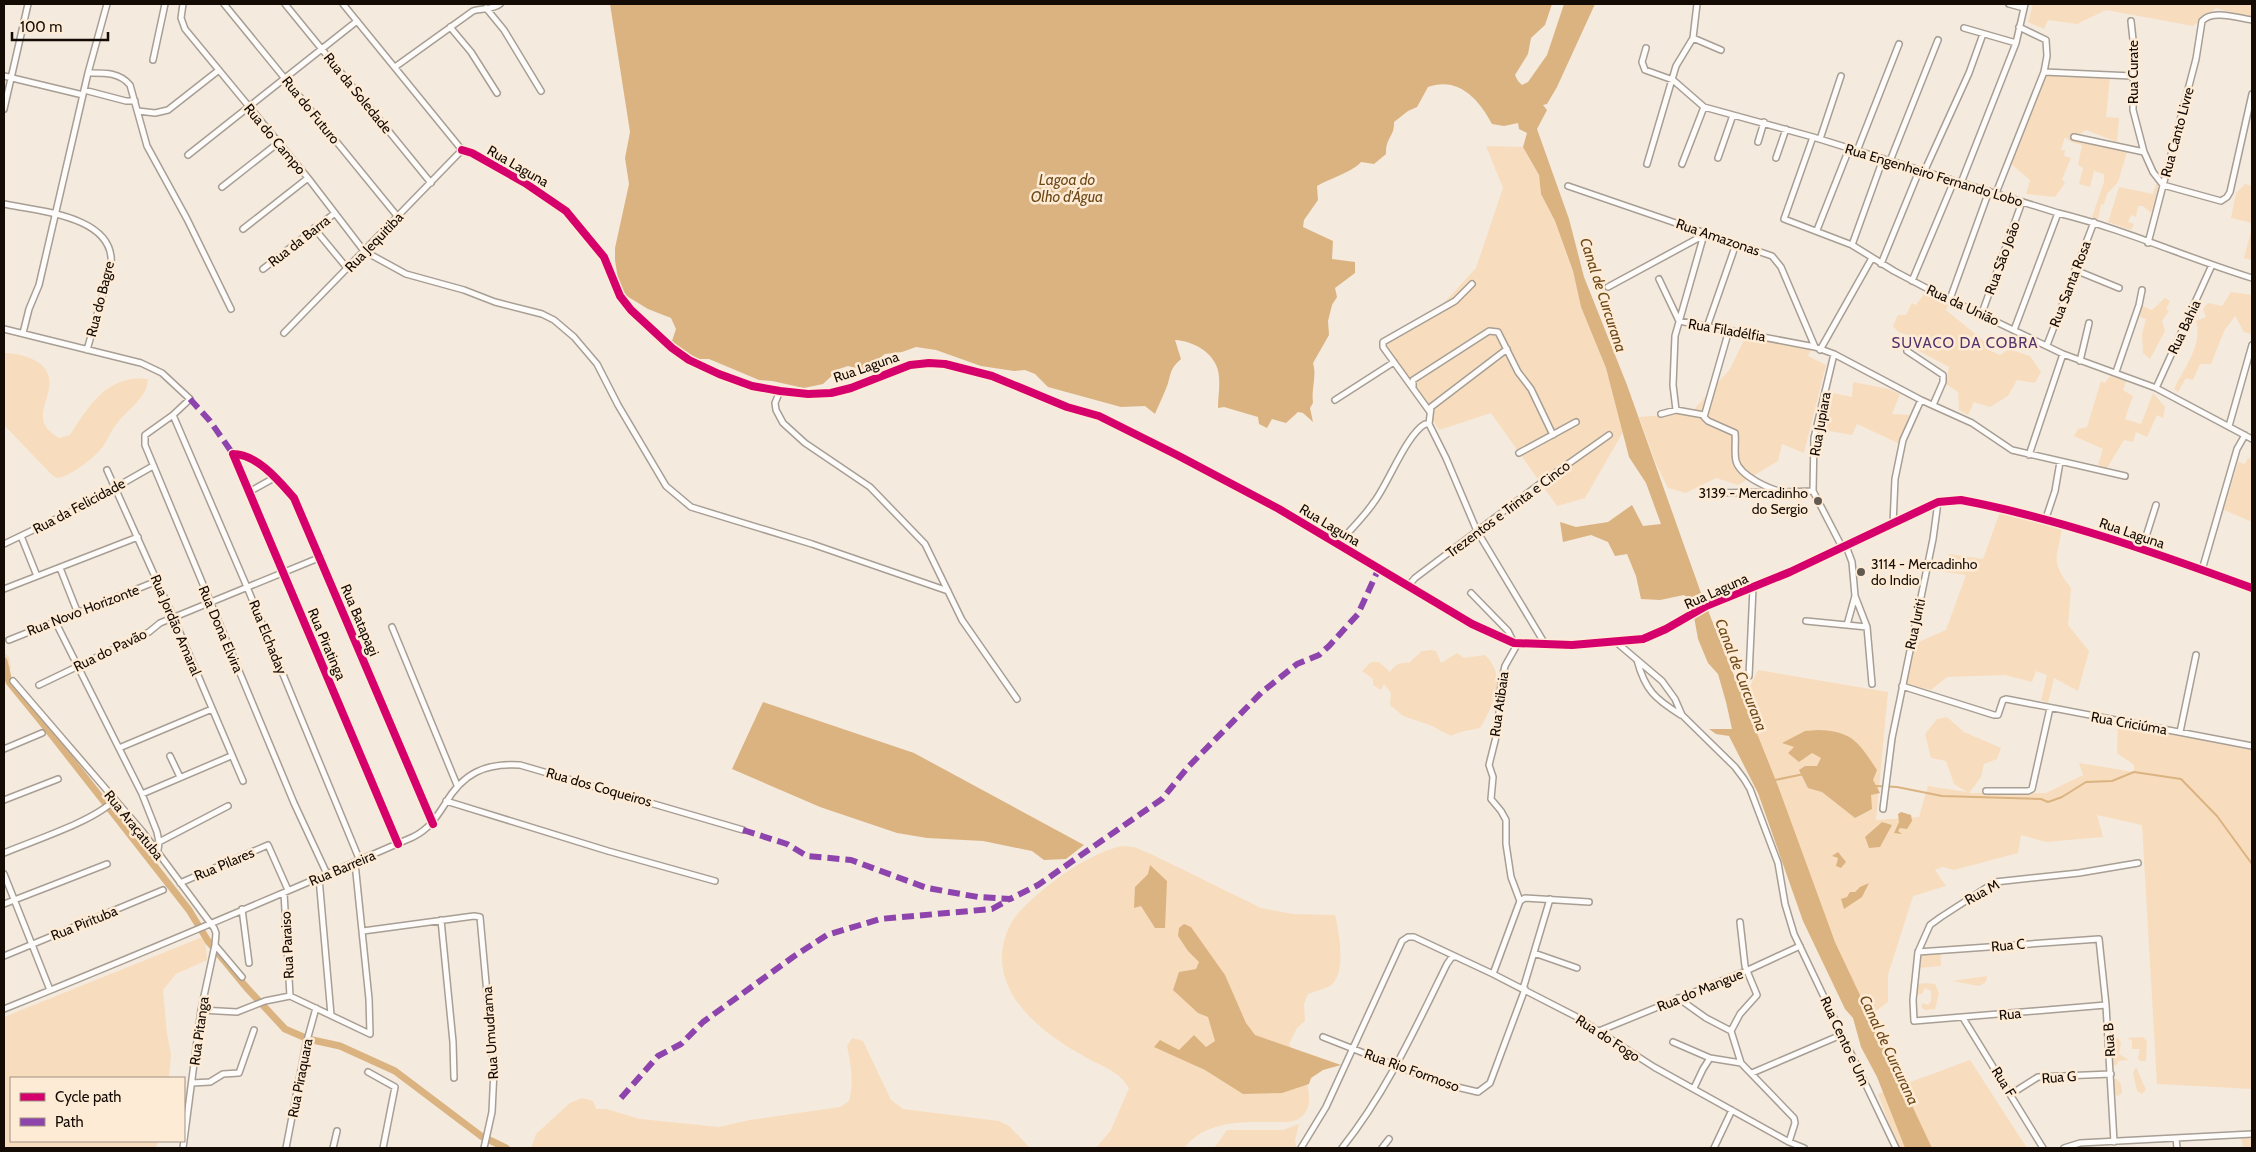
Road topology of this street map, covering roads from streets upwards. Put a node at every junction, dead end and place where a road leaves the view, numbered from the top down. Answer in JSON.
{"nodes":[{"id":1,"x":28,"y":4,"type":"edge"},
{"id":2,"x":107,"y":4,"type":"edge"},
{"id":3,"x":165,"y":4,"type":"edge"},
{"id":4,"x":183,"y":4,"type":"edge"},
{"id":5,"x":224,"y":4,"type":"edge"},
{"id":6,"x":285,"y":4,"type":"edge"},
{"id":7,"x":343,"y":4,"type":"edge"},
{"id":8,"x":500,"y":4,"type":"edge"},
{"id":9,"x":1697,"y":4,"type":"edge"},
{"id":10,"x":2009,"y":4,"type":"edge"},
{"id":11,"x":2025,"y":6,"type":"edge"},
{"id":12,"x":486,"y":8,"type":"junction"},
{"id":13,"x":2252,"y":20,"type":"edge"},
{"id":14,"x":357,"y":21,"type":"junction"},
{"id":15,"x":2131,"y":21,"type":"dead end"},
{"id":16,"x":2019,"y":26,"type":"junction"},
{"id":17,"x":450,"y":28,"type":"junction"},
{"id":18,"x":1964,"y":28,"type":"dead end"},
{"id":19,"x":1984,"y":34,"type":"junction"},
{"id":20,"x":1693,"y":38,"type":"junction"},
{"id":21,"x":1938,"y":40,"type":"dead end"},
{"id":22,"x":2016,"y":43,"type":"junction"},
{"id":23,"x":1899,"y":44,"type":"dead end"},
{"id":24,"x":321,"y":48,"type":"junction"},
{"id":25,"x":1646,"y":48,"type":"dead end"},
{"id":26,"x":1721,"y":50,"type":"dead end"},
{"id":27,"x":153,"y":60,"type":"dead end"},
{"id":28,"x":395,"y":67,"type":"junction"},
{"id":29,"x":219,"y":70,"type":"junction"},
{"id":30,"x":2044,"y":72,"type":"junction"},
{"id":31,"x":88,"y":73,"type":"junction"},
{"id":32,"x":4,"y":76,"type":"edge"},
{"id":33,"x":1841,"y":76,"type":"dead end"},
{"id":34,"x":2132,"y":76,"type":"junction"},
{"id":35,"x":11,"y":78,"type":"junction"},
{"id":36,"x":285,"y":78,"type":"junction"},
{"id":37,"x":1673,"y":80,"type":"junction"},
{"id":38,"x":541,"y":91,"type":"dead end"},
{"id":39,"x":83,"y":93,"type":"junction"},
{"id":40,"x":497,"y":93,"type":"dead end"},
{"id":41,"x":2252,"y":94,"type":"edge"},
{"id":42,"x":135,"y":101,"type":"junction"},
{"id":43,"x":1704,"y":106,"type":"junction"},
{"id":44,"x":248,"y":107,"type":"junction"},
{"id":45,"x":4,"y":109,"type":"edge"},
{"id":46,"x":138,"y":111,"type":"junction"},
{"id":47,"x":1733,"y":115,"type":"junction"},
{"id":48,"x":1764,"y":122,"type":"junction"},
{"id":49,"x":1786,"y":129,"type":"junction"},
{"id":50,"x":1813,"y":137,"type":"junction"},
{"id":51,"x":2074,"y":137,"type":"dead end"},
{"id":52,"x":1820,"y":139,"type":"junction"},
{"id":53,"x":1758,"y":142,"type":"dead end"},
{"id":54,"x":278,"y":143,"type":"junction"},
{"id":55,"x":1849,"y":149,"type":"junction"},
{"id":56,"x":462,"y":150,"type":"junction"},
{"id":57,"x":1857,"y":151,"type":"junction"},
{"id":58,"x":2144,"y":152,"type":"junction"},
{"id":59,"x":188,"y":155,"type":"dead end"},
{"id":60,"x":1718,"y":158,"type":"dead end"},
{"id":61,"x":1776,"y":158,"type":"dead end"},
{"id":62,"x":1883,"y":159,"type":"junction"},
{"id":63,"x":1890,"y":161,"type":"junction"},
{"id":64,"x":1647,"y":164,"type":"dead end"},
{"id":65,"x":1682,"y":164,"type":"dead end"},
{"id":66,"x":1922,"y":171,"type":"junction"},
{"id":67,"x":308,"y":178,"type":"junction"},
{"id":68,"x":1954,"y":180,"type":"junction"},
{"id":69,"x":431,"y":183,"type":"junction"},
{"id":70,"x":1961,"y":183,"type":"junction"},
{"id":71,"x":2163,"y":185,"type":"junction"},
{"id":72,"x":1568,"y":186,"type":"dead end"},
{"id":73,"x":222,"y":187,"type":"dead end"},
{"id":74,"x":1989,"y":191,"type":"junction"},
{"id":75,"x":1996,"y":193,"type":"junction"},
{"id":76,"x":2022,"y":202,"type":"junction"},
{"id":77,"x":4,"y":204,"type":"edge"},
{"id":78,"x":335,"y":213,"type":"junction"},
{"id":79,"x":2058,"y":213,"type":"junction"},
{"id":80,"x":55,"y":215,"type":"junction"},
{"id":81,"x":398,"y":217,"type":"junction"},
{"id":82,"x":2094,"y":222,"type":"junction"},
{"id":83,"x":314,"y":228,"type":"junction"},
{"id":84,"x":243,"y":229,"type":"dead end"},
{"id":85,"x":1817,"y":230,"type":"junction"},
{"id":86,"x":1704,"y":233,"type":"junction"},
{"id":87,"x":2148,"y":243,"type":"junction"},
{"id":88,"x":1736,"y":244,"type":"junction"},
{"id":89,"x":1852,"y":245,"type":"junction"},
{"id":90,"x":364,"y":251,"type":"junction"},
{"id":91,"x":1872,"y":258,"type":"junction"},
{"id":92,"x":1881,"y":264,"type":"junction"},
{"id":93,"x":2212,"y":265,"type":"junction"},
{"id":94,"x":348,"y":268,"type":"junction"},
{"id":95,"x":263,"y":269,"type":"dead end"},
{"id":96,"x":2075,"y":270,"type":"junction"},
{"id":97,"x":2252,"y":278,"type":"edge"},
{"id":98,"x":1659,"y":279,"type":"dead end"},
{"id":99,"x":1912,"y":281,"type":"junction"},
{"id":100,"x":1472,"y":284,"type":"dead end"},
{"id":101,"x":1608,"y":287,"type":"dead end"},
{"id":102,"x":2119,"y":288,"type":"dead end"},
{"id":103,"x":2142,"y":290,"type":"dead end"},
{"id":104,"x":1950,"y":299,"type":"junction"},
{"id":105,"x":231,"y":309,"type":"dead end"},
{"id":106,"x":1982,"y":313,"type":"junction"},
{"id":107,"x":1679,"y":321,"type":"junction"},
{"id":108,"x":2090,"y":323,"type":"dead end"},
{"id":109,"x":1708,"y":327,"type":"junction"},
{"id":110,"x":4,"y":329,"type":"edge"},
{"id":111,"x":1730,"y":330,"type":"junction"},
{"id":112,"x":2014,"y":330,"type":"junction"},
{"id":113,"x":23,"y":333,"type":"junction"},
{"id":114,"x":284,"y":333,"type":"dead end"},
{"id":115,"x":2047,"y":345,"type":"junction"},
{"id":116,"x":2252,"y":345,"type":"edge"},
{"id":117,"x":1817,"y":348,"type":"junction"},
{"id":118,"x":1506,"y":349,"type":"junction"},
{"id":119,"x":87,"y":350,"type":"junction"},
{"id":120,"x":1907,"y":351,"type":"dead end"},
{"id":121,"x":1834,"y":354,"type":"junction"},
{"id":122,"x":2063,"y":354,"type":"junction"},
{"id":123,"x":2080,"y":361,"type":"junction"},
{"id":124,"x":1394,"y":362,"type":"junction"},
{"id":125,"x":2116,"y":372,"type":"junction"},
{"id":126,"x":1413,"y":387,"type":"junction"},
{"id":127,"x":2156,"y":388,"type":"junction"},
{"id":128,"x":780,"y":392,"type":"junction"},
{"id":129,"x":1335,"y":400,"type":"dead end"},
{"id":130,"x":1921,"y":400,"type":"junction"},
{"id":131,"x":1933,"y":405,"type":"junction"},
{"id":132,"x":1676,"y":410,"type":"junction"},
{"id":133,"x":1430,"y":412,"type":"junction"},
{"id":134,"x":1661,"y":414,"type":"dead end"},
{"id":135,"x":173,"y":415,"type":"junction"},
{"id":136,"x":1704,"y":415,"type":"junction"},
{"id":137,"x":1576,"y":422,"type":"dead end"},
{"id":138,"x":1429,"y":424,"type":"junction"},
{"id":139,"x":2229,"y":426,"type":"junction"},
{"id":140,"x":1609,"y":435,"type":"dead end"},
{"id":141,"x":1553,"y":436,"type":"junction"},
{"id":142,"x":2245,"y":436,"type":"junction"},
{"id":143,"x":2252,"y":439,"type":"edge"},
{"id":144,"x":1519,"y":453,"type":"dead end"},
{"id":145,"x":233,"y":454,"type":"joint"},
{"id":146,"x":2029,"y":456,"type":"junction"},
{"id":147,"x":2060,"y":462,"type":"junction"},
{"id":148,"x":153,"y":466,"type":"junction"},
{"id":149,"x":107,"y":470,"type":"dead end"},
{"id":150,"x":2125,"y":476,"type":"dead end"},
{"id":151,"x":274,"y":478,"type":"junction"},
{"id":152,"x":115,"y":487,"type":"junction"},
{"id":153,"x":1812,"y":491,"type":"junction"},
{"id":154,"x":249,"y":492,"type":"junction"},
{"id":155,"x":1785,"y":492,"type":"junction"},
{"id":156,"x":1706,"y":493,"type":"dead end"},
{"id":157,"x":1938,"y":502,"type":"junction"},
{"id":158,"x":2156,"y":506,"type":"dead end"},
{"id":159,"x":2046,"y":518,"type":"junction"},
{"id":160,"x":1892,"y":524,"type":"junction"},
{"id":161,"x":1477,"y":531,"type":"junction"},
{"id":162,"x":21,"y":536,"type":"junction"},
{"id":163,"x":138,"y":537,"type":"junction"},
{"id":164,"x":4,"y":544,"type":"edge"},
{"id":165,"x":1338,"y":544,"type":"junction"},
{"id":166,"x":1844,"y":546,"type":"junction"},
{"id":167,"x":2142,"y":549,"type":"junction"},
{"id":168,"x":320,"y":557,"type":"junction"},
{"id":169,"x":60,"y":568,"type":"junction"},
{"id":170,"x":2202,"y":570,"type":"junction"},
{"id":171,"x":283,"y":572,"type":"junction"},
{"id":172,"x":38,"y":576,"type":"junction"},
{"id":173,"x":157,"y":581,"type":"junction"},
{"id":174,"x":1409,"y":585,"type":"junction"},
{"id":175,"x":247,"y":587,"type":"junction"},
{"id":176,"x":1754,"y":588,"type":"junction"},
{"id":177,"x":2252,"y":588,"type":"edge"},
{"id":178,"x":4,"y":589,"type":"edge"},
{"id":179,"x":948,"y":591,"type":"junction"},
{"id":180,"x":1471,"y":593,"type":"dead end"},
{"id":181,"x":1855,"y":596,"type":"junction"},
{"id":182,"x":210,"y":604,"type":"junction"},
{"id":183,"x":78,"y":611,"type":"junction"},
{"id":184,"x":174,"y":619,"type":"junction"},
{"id":185,"x":55,"y":621,"type":"junction"},
{"id":186,"x":1806,"y":621,"type":"dead end"},
{"id":187,"x":1847,"y":625,"type":"junction"},
{"id":188,"x":392,"y":626,"type":"dead end"},
{"id":189,"x":1867,"y":627,"type":"junction"},
{"id":190,"x":9,"y":640,"type":"dead end"},
{"id":191,"x":1616,"y":642,"type":"junction"},
{"id":192,"x":1516,"y":643,"type":"junction"},
{"id":193,"x":1545,"y":644,"type":"junction"},
{"id":194,"x":2196,"y":655,"type":"dead end"},
{"id":195,"x":1636,"y":658,"type":"junction"},
{"id":196,"x":78,"y":666,"type":"junction"},
{"id":197,"x":1749,"y":676,"type":"dead end"},
{"id":198,"x":13,"y":681,"type":"dead end"},
{"id":199,"x":1872,"y":684,"type":"dead end"},
{"id":200,"x":38,"y":685,"type":"dead end"},
{"id":201,"x":1902,"y":686,"type":"junction"},
{"id":202,"x":1017,"y":699,"type":"dead end"},
{"id":203,"x":2050,"y":708,"type":"junction"},
{"id":204,"x":212,"y":709,"type":"junction"},
{"id":205,"x":1682,"y":715,"type":"junction"},
{"id":206,"x":2180,"y":732,"type":"junction"},
{"id":207,"x":42,"y":734,"type":"dead end"},
{"id":208,"x":2252,"y":746,"type":"edge"},
{"id":209,"x":118,"y":748,"type":"junction"},
{"id":210,"x":4,"y":750,"type":"edge"},
{"id":211,"x":170,"y":756,"type":"dead end"},
{"id":212,"x":231,"y":756,"type":"junction"},
{"id":213,"x":180,"y":777,"type":"junction"},
{"id":214,"x":58,"y":779,"type":"dead end"},
{"id":215,"x":243,"y":781,"type":"dead end"},
{"id":216,"x":457,"y":785,"type":"junction"},
{"id":217,"x":1986,"y":791,"type":"dead end"},
{"id":218,"x":142,"y":794,"type":"junction"},
{"id":219,"x":4,"y":800,"type":"edge"},
{"id":220,"x":114,"y":800,"type":"junction"},
{"id":221,"x":446,"y":801,"type":"junction"},
{"id":222,"x":228,"y":806,"type":"dead end"},
{"id":223,"x":1883,"y":809,"type":"dead end"},
{"id":224,"x":433,"y":824,"type":"junction"},
{"id":225,"x":743,"y":830,"type":"dead end"},
{"id":226,"x":160,"y":842,"type":"junction"},
{"id":227,"x":398,"y":844,"type":"junction"},
{"id":228,"x":4,"y":853,"type":"edge"},
{"id":229,"x":158,"y":853,"type":"junction"},
{"id":230,"x":358,"y":862,"type":"junction"},
{"id":231,"x":2138,"y":863,"type":"dead end"},
{"id":232,"x":107,"y":864,"type":"dead end"},
{"id":233,"x":4,"y":874,"type":"edge"},
{"id":234,"x":327,"y":874,"type":"junction"},
{"id":235,"x":319,"y":878,"type":"junction"},
{"id":236,"x":715,"y":881,"type":"dead end"},
{"id":237,"x":180,"y":883,"type":"junction"},
{"id":238,"x":163,"y":890,"type":"dead end"},
{"id":239,"x":286,"y":891,"type":"junction"},
{"id":240,"x":14,"y":900,"type":"junction"},
{"id":241,"x":1550,"y":900,"type":"junction"},
{"id":242,"x":1520,"y":901,"type":"junction"},
{"id":243,"x":1589,"y":902,"type":"dead end"},
{"id":244,"x":4,"y":904,"type":"edge"},
{"id":245,"x":242,"y":909,"type":"junction"},
{"id":246,"x":440,"y":920,"type":"junction"},
{"id":247,"x":1740,"y":922,"type":"dead end"},
{"id":248,"x":209,"y":925,"type":"junction"},
{"id":249,"x":363,"y":931,"type":"junction"},
{"id":250,"x":2099,"y":939,"type":"joint"},
{"id":251,"x":33,"y":944,"type":"junction"},
{"id":252,"x":215,"y":945,"type":"junction"},
{"id":253,"x":1800,"y":946,"type":"junction"},
{"id":254,"x":1918,"y":952,"type":"junction"},
{"id":255,"x":1534,"y":953,"type":"junction"},
{"id":256,"x":4,"y":956,"type":"edge"},
{"id":257,"x":1457,"y":956,"type":"junction"},
{"id":258,"x":248,"y":963,"type":"dead end"},
{"id":259,"x":1577,"y":968,"type":"dead end"},
{"id":260,"x":1746,"y":971,"type":"junction"},
{"id":261,"x":1493,"y":974,"type":"junction"},
{"id":262,"x":242,"y":977,"type":"dead end"},
{"id":263,"x":1524,"y":989,"type":"junction"},
{"id":264,"x":50,"y":990,"type":"junction"},
{"id":265,"x":290,"y":996,"type":"junction"},
{"id":266,"x":1678,"y":998,"type":"junction"},
{"id":267,"x":2106,"y":1005,"type":"junction"},
{"id":268,"x":316,"y":1008,"type":"junction"},
{"id":269,"x":4,"y":1009,"type":"edge"},
{"id":270,"x":201,"y":1010,"type":"junction"},
{"id":271,"x":331,"y":1015,"type":"junction"},
{"id":272,"x":1963,"y":1018,"type":"junction"},
{"id":273,"x":1914,"y":1021,"type":"joint"},
{"id":274,"x":254,"y":1030,"type":"dead end"},
{"id":275,"x":1599,"y":1031,"type":"junction"},
{"id":276,"x":1732,"y":1032,"type":"junction"},
{"id":277,"x":1841,"y":1035,"type":"junction"},
{"id":278,"x":1323,"y":1037,"type":"dead end"},
{"id":279,"x":1673,"y":1042,"type":"dead end"},
{"id":280,"x":1353,"y":1048,"type":"junction"},
{"id":281,"x":1710,"y":1058,"type":"junction"},
{"id":282,"x":1741,"y":1063,"type":"junction"},
{"id":283,"x":1395,"y":1066,"type":"junction"},
{"id":284,"x":368,"y":1072,"type":"dead end"},
{"id":285,"x":1752,"y":1073,"type":"junction"},
{"id":286,"x":2111,"y":1074,"type":"junction"},
{"id":287,"x":454,"y":1078,"type":"dead end"},
{"id":288,"x":192,"y":1083,"type":"junction"},
{"id":289,"x":1694,"y":1088,"type":"junction"},
{"id":290,"x":2011,"y":1094,"type":"junction"},
{"id":291,"x":1732,"y":1110,"type":"junction"},
{"id":292,"x":185,"y":1128,"type":"edge"},
{"id":293,"x":337,"y":1131,"type":"dead end"},
{"id":294,"x":2252,"y":1134,"type":"edge"},
{"id":295,"x":2176,"y":1138,"type":"junction"},
{"id":296,"x":1388,"y":1139,"type":"dead end"},
{"id":297,"x":1789,"y":1142,"type":"junction"},
{"id":298,"x":2114,"y":1142,"type":"junction"},
{"id":299,"x":485,"y":1145,"type":"edge"},
{"id":300,"x":1796,"y":1147,"type":"edge"},
{"id":301,"x":286,"y":1148,"type":"edge"},
{"id":302,"x":333,"y":1148,"type":"edge"},
{"id":303,"x":383,"y":1148,"type":"edge"},
{"id":304,"x":1301,"y":1148,"type":"edge"},
{"id":305,"x":1342,"y":1148,"type":"edge"},
{"id":306,"x":1382,"y":1148,"type":"edge"},
{"id":307,"x":1714,"y":1148,"type":"edge"},
{"id":308,"x":1804,"y":1148,"type":"edge"},
{"id":309,"x":1896,"y":1148,"type":"edge"},
{"id":310,"x":2043,"y":1148,"type":"edge"},
{"id":311,"x":2064,"y":1148,"type":"edge"},
{"id":312,"x":2177,"y":1148,"type":"edge"}],
"edges":[{"from":1,"to":35,"type":"street"},
{"from":2,"to":31,"type":"street"},
{"from":3,"to":27,"type":"street"},
{"from":4,"to":29,"type":"street","name":"Rua do Campo"},
{"from":5,"to":36,"type":"street","name":"Rua do Futuro"},
{"from":6,"to":24,"type":"street","name":"Rua da Soledade"},
{"from":7,"to":14,"type":"street"},
{"from":8,"to":12,"type":"street"},
{"from":9,"to":20,"type":"street"},
{"from":10,"to":11,"type":"street"},
{"from":11,"to":16,"type":"street"},
{"from":12,"to":17,"type":"street"},
{"from":12,"to":38,"type":"street"},
{"from":13,"to":71,"type":"street","name":"Rua Canto Livre"},
{"from":14,"to":24,"type":"street"},
{"from":14,"to":28,"type":"street"},
{"from":15,"to":34,"type":"street","name":"Rua Curate"},
{"from":16,"to":22,"type":"street"},
{"from":16,"to":30,"type":"street"},
{"from":17,"to":28,"type":"street"},
{"from":17,"to":40,"type":"street"},
{"from":18,"to":19,"type":"street"},
{"from":19,"to":22,"type":"street"},
{"from":19,"to":66,"type":"street"},
{"from":20,"to":26,"type":"street"},
{"from":20,"to":37,"type":"street"},
{"from":21,"to":63,"type":"street"},
{"from":22,"to":70,"type":"street"},
{"from":23,"to":57,"type":"street"},
{"from":24,"to":36,"type":"street"},
{"from":24,"to":69,"type":"street","name":"Rua da Soledade"},
{"from":25,"to":37,"type":"street","name":"Rua Engenheiro Fernando Lobo"},
{"from":28,"to":56,"type":"street"},
{"from":29,"to":44,"type":"street","name":"Rua do Campo"},
{"from":29,"to":46,"type":"street"},
{"from":30,"to":34,"type":"street"},
{"from":30,"to":75,"type":"street"},
{"from":31,"to":39,"type":"street"},
{"from":31,"to":42,"type":"street"},
{"from":32,"to":35,"type":"street"},
{"from":33,"to":52,"type":"street"},
{"from":34,"to":58,"type":"street","name":"Rua Curate"},
{"from":35,"to":39,"type":"street"},
{"from":35,"to":45,"type":"street"},
{"from":36,"to":44,"type":"street"},
{"from":36,"to":81,"type":"street","name":"Rua do Futuro"},
{"from":37,"to":43,"type":"street","name":"Rua Engenheiro Fernando Lobo"},
{"from":37,"to":64,"type":"street"},
{"from":39,"to":42,"type":"street"},
{"from":39,"to":80,"type":"street"},
{"from":41,"to":71,"type":"street"},
{"from":42,"to":46,"type":"street"},
{"from":43,"to":47,"type":"street","name":"Rua Engenheiro Fernando Lobo"},
{"from":43,"to":65,"type":"street"},
{"from":44,"to":54,"type":"street","name":"Rua do Campo"},
{"from":44,"to":59,"type":"street"},
{"from":46,"to":105,"type":"street"},
{"from":47,"to":48,"type":"street","name":"Rua Engenheiro Fernando Lobo"},
{"from":47,"to":60,"type":"street"},
{"from":48,"to":49,"type":"street","name":"Rua Engenheiro Fernando Lobo"},
{"from":48,"to":53,"type":"street"},
{"from":49,"to":50,"type":"street","name":"Rua Engenheiro Fernando Lobo"},
{"from":49,"to":61,"type":"street"},
{"from":50,"to":52,"type":"street","name":"Rua Engenheiro Fernando Lobo"},
{"from":50,"to":85,"type":"street","name":"Rua da União"},
{"from":51,"to":58,"type":"street"},
{"from":52,"to":55,"type":"street","name":"Rua Engenheiro Fernando Lobo"},
{"from":54,"to":67,"type":"street","name":"Rua do Campo"},
{"from":54,"to":73,"type":"street"},
{"from":55,"to":57,"type":"street","name":"Rua Engenheiro Fernando Lobo"},
{"from":55,"to":85,"type":"street"},
{"from":56,"to":69,"type":"street","name":"Rua Jequitiba"},
{"from":56,"to":128,"type":"street","name":"Rua Laguna"},
{"from":57,"to":62,"type":"street","name":"Rua Engenheiro Fernando Lobo"},
{"from":58,"to":71,"type":"street","name":"Rua Curate"},
{"from":62,"to":63,"type":"street","name":"Rua Engenheiro Fernando Lobo"},
{"from":62,"to":89,"type":"street"},
{"from":63,"to":66,"type":"street","name":"Rua Engenheiro Fernando Lobo"},
{"from":66,"to":68,"type":"street","name":"Rua Engenheiro Fernando Lobo"},
{"from":66,"to":92,"type":"street"},
{"from":67,"to":78,"type":"street","name":"Rua do Campo"},
{"from":67,"to":84,"type":"street"},
{"from":68,"to":70,"type":"street","name":"Rua Engenheiro Fernando Lobo"},
{"from":68,"to":99,"type":"street"},
{"from":69,"to":81,"type":"street","name":"Rua Jequitiba"},
{"from":70,"to":74,"type":"street","name":"Rua Engenheiro Fernando Lobo"},
{"from":71,"to":87,"type":"street","name":"Rua Canto Livre"},
{"from":72,"to":86,"type":"street","name":"Rua Amazonas"},
{"from":74,"to":75,"type":"street","name":"Rua Engenheiro Fernando Lobo"},
{"from":74,"to":104,"type":"street"},
{"from":75,"to":76,"type":"street","name":"Rua Engenheiro Fernando Lobo"},
{"from":76,"to":79,"type":"street","name":"Rua Engenheiro Fernando Lobo"},
{"from":76,"to":106,"type":"street","name":"Rua São João"},
{"from":77,"to":80,"type":"street","name":"Rua do Bagre"},
{"from":78,"to":83,"type":"street","name":"Rua da Barra"},
{"from":78,"to":90,"type":"street","name":"Rua do Campo"},
{"from":79,"to":82,"type":"street","name":"Rua Engenheiro Fernando Lobo"},
{"from":79,"to":112,"type":"street"},
{"from":80,"to":113,"type":"street"},
{"from":80,"to":119,"type":"street","name":"Rua do Bagre"},
{"from":81,"to":90,"type":"street","name":"Rua Jequitiba"},
{"from":82,"to":87,"type":"street","name":"Rua Engenheiro Fernando Lobo"},
{"from":82,"to":96,"type":"street","name":"Rua Santa Rosa"},
{"from":83,"to":94,"type":"street"},
{"from":83,"to":95,"type":"street","name":"Rua da Barra"},
{"from":85,"to":89,"type":"street","name":"Rua da União"},
{"from":86,"to":88,"type":"street","name":"Rua Amazonas"},
{"from":86,"to":101,"type":"street"},
{"from":86,"to":107,"type":"street"},
{"from":87,"to":93,"type":"street","name":"Rua Engenheiro Fernando Lobo"},
{"from":88,"to":109,"type":"street"},
{"from":88,"to":117,"type":"street","name":"Rua Amazonas"},
{"from":89,"to":91,"type":"street","name":"Rua da União"},
{"from":90,"to":94,"type":"street","name":"Rua Jequitiba"},
{"from":90,"to":179,"type":"street"},
{"from":91,"to":92,"type":"street","name":"Rua da União"},
{"from":91,"to":117,"type":"street"},
{"from":92,"to":99,"type":"street","name":"Rua da União"},
{"from":93,"to":97,"type":"street","name":"Rua Engenheiro Fernando Lobo"},
{"from":93,"to":127,"type":"street","name":"Rua Bahia"},
{"from":94,"to":114,"type":"street","name":"Rua Jequitiba"},
{"from":96,"to":102,"type":"street"},
{"from":96,"to":115,"type":"street","name":"Rua Santa Rosa"},
{"from":98,"to":107,"type":"street","name":"Rua Filadélfia"},
{"from":99,"to":104,"type":"street","name":"Rua da União"},
{"from":100,"to":124,"type":"street"},
{"from":103,"to":125,"type":"street"},
{"from":104,"to":106,"type":"street","name":"Rua da União"},
{"from":106,"to":112,"type":"street","name":"Rua da União"},
{"from":107,"to":109,"type":"street","name":"Rua Filadélfia"},
{"from":107,"to":132,"type":"street"},
{"from":108,"to":123,"type":"street"},
{"from":109,"to":111,"type":"street","name":"Rua Filadélfia"},
{"from":110,"to":113,"type":"street"},
{"from":111,"to":117,"type":"street","name":"Rua Filadélfia"},
{"from":111,"to":136,"type":"street"},
{"from":112,"to":115,"type":"street","name":"Rua da União"},
{"from":113,"to":119,"type":"street"},
{"from":115,"to":122,"type":"street","name":"Rua da União"},
{"from":116,"to":139,"type":"street"},
{"from":117,"to":121,"type":"street","name":"Rua Filadélfia"},
{"from":118,"to":126,"type":"street"},
{"from":118,"to":133,"type":"street"},
{"from":118,"to":141,"type":"street"},
{"from":119,"to":135,"type":"street","name":"Rua Dona Elvira"},
{"from":120,"to":131,"type":"street"},
{"from":121,"to":130,"type":"street","name":"Rua Filadélfia"},
{"from":121,"to":153,"type":"street","name":"Rua Jupiara"},
{"from":122,"to":123,"type":"street","name":"Rua da União"},
{"from":122,"to":146,"type":"street"},
{"from":123,"to":125,"type":"street","name":"Rua da União"},
{"from":124,"to":126,"type":"street"},
{"from":124,"to":129,"type":"street"},
{"from":125,"to":127,"type":"street","name":"Rua da União"},
{"from":126,"to":133,"type":"street"},
{"from":127,"to":139,"type":"street","name":"Rua da União"},
{"from":128,"to":165,"type":"street","name":"Rua Laguna"},
{"from":128,"to":179,"type":"street"},
{"from":130,"to":131,"type":"street","name":"Rua Filadélfia"},
{"from":130,"to":160,"type":"street"},
{"from":131,"to":146,"type":"street","name":"Rua Filadélfia"},
{"from":132,"to":134,"type":"street"},
{"from":132,"to":136,"type":"street"},
{"from":133,"to":138,"type":"street"},
{"from":135,"to":148,"type":"street","name":"Rua Dona Elvira"},
{"from":135,"to":175,"type":"street","name":"Rua Elchaday"},
{"from":136,"to":155,"type":"street"},
{"from":137,"to":141,"type":"street"},
{"from":138,"to":161,"type":"street"},
{"from":138,"to":165,"type":"street"},
{"from":139,"to":142,"type":"street","name":"Rua da União"},
{"from":140,"to":161,"type":"street","name":"Trezentos e Trinta e Cinco"},
{"from":141,"to":144,"type":"street"},
{"from":142,"to":143,"type":"street","name":"Rua da União"},
{"from":142,"to":170,"type":"street"},
{"from":145,"to":151,"type":"street","name":"Rua Batapagi"},
{"from":145,"to":154,"type":"street","name":"Rua Piratinga"},
{"from":146,"to":147,"type":"street","name":"Rua Filadélfia"},
{"from":147,"to":150,"type":"street","name":"Rua Filadélfia"},
{"from":147,"to":159,"type":"street"},
{"from":148,"to":152,"type":"street","name":"Rua da Felicidade"},
{"from":148,"to":182,"type":"street","name":"Rua Dona Elvira"},
{"from":149,"to":152,"type":"street","name":"Rua Jordão Amaral"},
{"from":151,"to":154,"type":"street"},
{"from":151,"to":168,"type":"street","name":"Rua Batapagi"},
{"from":152,"to":162,"type":"street","name":"Rua da Felicidade"},
{"from":152,"to":163,"type":"street","name":"Rua Jordão Amaral"},
{"from":153,"to":155,"type":"street"},
{"from":153,"to":166,"type":"street"},
{"from":154,"to":171,"type":"street","name":"Rua Piratinga"},
{"from":155,"to":156,"type":"street"},
{"from":157,"to":159,"type":"street","name":"Rua Laguna"},
{"from":157,"to":160,"type":"street","name":"Rua Laguna"},
{"from":157,"to":201,"type":"street","name":"Rua Juriti"},
{"from":158,"to":167,"type":"street","name":"Rua Laguna"},
{"from":159,"to":167,"type":"street","name":"Rua Laguna"},
{"from":160,"to":166,"type":"street","name":"Rua Laguna"},
{"from":161,"to":174,"type":"street","name":"Trezentos e Trinta e Cinco"},
{"from":161,"to":193,"type":"street"},
{"from":162,"to":164,"type":"street","name":"Rua da Felicidade"},
{"from":162,"to":172,"type":"street"},
{"from":163,"to":169,"type":"street"},
{"from":163,"to":173,"type":"street","name":"Rua Jordão Amaral"},
{"from":165,"to":174,"type":"street","name":"Rua Laguna"},
{"from":166,"to":176,"type":"street","name":"Rua Laguna"},
{"from":166,"to":181,"type":"street"},
{"from":167,"to":170,"type":"street","name":"Rua Laguna"},
{"from":168,"to":171,"type":"street","name":"Rua do Pavão"},
{"from":168,"to":224,"type":"street","name":"Rua Batapagi"},
{"from":169,"to":172,"type":"street"},
{"from":169,"to":183,"type":"street"},
{"from":170,"to":177,"type":"street","name":"Rua Laguna"},
{"from":171,"to":175,"type":"street","name":"Rua do Pavão"},
{"from":171,"to":227,"type":"street","name":"Rua Piratinga"},
{"from":172,"to":178,"type":"street"},
{"from":173,"to":183,"type":"street","name":"Rua Novo Horizonte"},
{"from":173,"to":184,"type":"street","name":"Rua Jordão Amaral"},
{"from":174,"to":192,"type":"street","name":"Rua Laguna"},
{"from":175,"to":182,"type":"street","name":"Rua do Pavão"},
{"from":175,"to":230,"type":"street","name":"Rua Elchaday"},
{"from":176,"to":191,"type":"street","name":"Rua Laguna"},
{"from":176,"to":197,"type":"street"},
{"from":179,"to":202,"type":"street"},
{"from":180,"to":192,"type":"street"},
{"from":181,"to":187,"type":"street"},
{"from":181,"to":189,"type":"street"},
{"from":182,"to":184,"type":"street","name":"Rua do Pavão"},
{"from":182,"to":234,"type":"street","name":"Rua Dona Elvira"},
{"from":183,"to":185,"type":"street","name":"Rua Novo Horizonte"},
{"from":184,"to":196,"type":"street","name":"Rua do Pavão"},
{"from":184,"to":204,"type":"street","name":"Rua Jordão Amaral"},
{"from":185,"to":190,"type":"street","name":"Rua Novo Horizonte"},
{"from":185,"to":196,"type":"street"},
{"from":186,"to":187,"type":"street"},
{"from":187,"to":189,"type":"street"},
{"from":188,"to":216,"type":"street"},
{"from":189,"to":199,"type":"street"},
{"from":191,"to":193,"type":"street","name":"Rua Laguna"},
{"from":191,"to":195,"type":"street"},
{"from":192,"to":193,"type":"street","name":"Rua Laguna"},
{"from":192,"to":242,"type":"street","name":"Rua Atibaia"},
{"from":194,"to":206,"type":"street"},
{"from":195,"to":205,"type":"street"},
{"from":195,"to":205,"type":"street"},
{"from":196,"to":200,"type":"street","name":"Rua do Pavão"},
{"from":196,"to":209,"type":"street"},
{"from":198,"to":220,"type":"street","name":"Rua Araçatuba"},
{"from":201,"to":203,"type":"street","name":"Rua Criciúma"},
{"from":201,"to":223,"type":"street","name":"Rua Juriti"},
{"from":203,"to":206,"type":"street","name":"Rua Criciúma"},
{"from":203,"to":217,"type":"street"},
{"from":204,"to":209,"type":"street"},
{"from":204,"to":212,"type":"street","name":"Rua Jordão Amaral"},
{"from":205,"to":253,"type":"street","name":"Rua Cento e Um"},
{"from":206,"to":208,"type":"street","name":"Rua Criciúma"},
{"from":207,"to":210,"type":"street"},
{"from":209,"to":218,"type":"street"},
{"from":211,"to":213,"type":"street"},
{"from":212,"to":213,"type":"street"},
{"from":212,"to":215,"type":"street","name":"Rua Jordão Amaral"},
{"from":213,"to":218,"type":"street"},
{"from":214,"to":219,"type":"street"},
{"from":216,"to":221,"type":"street","name":"Rua Barreira"},
{"from":216,"to":225,"type":"street","name":"Rua dos Coqueiros"},
{"from":218,"to":226,"type":"street"},
{"from":220,"to":228,"type":"street"},
{"from":220,"to":229,"type":"street","name":"Rua Araçatuba"},
{"from":221,"to":224,"type":"street","name":"Rua Barreira"},
{"from":221,"to":236,"type":"street"},
{"from":222,"to":226,"type":"street"},
{"from":224,"to":227,"type":"street","name":"Rua Barreira"},
{"from":226,"to":229,"type":"street"},
{"from":227,"to":230,"type":"street","name":"Rua Barreira"},
{"from":229,"to":237,"type":"street","name":"Rua Araçatuba"},
{"from":230,"to":234,"type":"street","name":"Rua Barreira"},
{"from":230,"to":249,"type":"street","name":"Rua Elchaday"},
{"from":231,"to":254,"type":"street","name":"Rua M"},
{"from":232,"to":240,"type":"street"},
{"from":233,"to":240,"type":"street"},
{"from":234,"to":235,"type":"street","name":"Rua Barreira"},
{"from":235,"to":239,"type":"street","name":"Rua Barreira"},
{"from":235,"to":271,"type":"street"},
{"from":237,"to":239,"type":"street","name":"Rua Pilares"},
{"from":237,"to":248,"type":"street","name":"Rua Araçatuba"},
{"from":238,"to":251,"type":"street","name":"Rua Pirituba"},
{"from":239,"to":245,"type":"street","name":"Rua Barreira"},
{"from":239,"to":265,"type":"street","name":"Rua Paraiso"},
{"from":240,"to":244,"type":"street"},
{"from":240,"to":251,"type":"street"},
{"from":241,"to":242,"type":"street"},
{"from":241,"to":243,"type":"street"},
{"from":241,"to":255,"type":"street","name":"Rua Rio Formoso"},
{"from":242,"to":261,"type":"street"},
{"from":245,"to":248,"type":"street","name":"Rua Barreira"},
{"from":245,"to":258,"type":"street"},
{"from":246,"to":249,"type":"street"},
{"from":246,"to":287,"type":"street"},
{"from":246,"to":299,"type":"street","name":"Rua Umudrama"},
{"from":247,"to":260,"type":"street"},
{"from":248,"to":252,"type":"street","name":"Rua Araçatuba"},
{"from":248,"to":264,"type":"street","name":"Rua Barreira"},
{"from":249,"to":271,"type":"street","name":"Rua Elchaday"},
{"from":250,"to":254,"type":"street","name":"Rua C"},
{"from":250,"to":267,"type":"street","name":"Rua B"},
{"from":251,"to":256,"type":"street","name":"Rua Pirituba"},
{"from":251,"to":264,"type":"street"},
{"from":252,"to":262,"type":"street","name":"Rua Araçatuba"},
{"from":252,"to":270,"type":"street","name":"Rua Pitanga"},
{"from":253,"to":260,"type":"street","name":"Rua do Mangue"},
{"from":253,"to":277,"type":"street","name":"Rua Cento e Um"},
{"from":254,"to":273,"type":"street","name":"Rua M"},
{"from":255,"to":259,"type":"street"},
{"from":255,"to":263,"type":"street","name":"Rua Rio Formoso"},
{"from":257,"to":261,"type":"street","name":"Rua do Fogo"},
{"from":257,"to":280,"type":"street","name":"Rua do Fogo"},
{"from":257,"to":283,"type":"street"},
{"from":260,"to":266,"type":"street","name":"Rua do Mangue"},
{"from":260,"to":276,"type":"street"},
{"from":261,"to":263,"type":"street","name":"Rua do Fogo"},
{"from":263,"to":275,"type":"street","name":"Rua do Fogo"},
{"from":263,"to":283,"type":"street","name":"Rua Rio Formoso"},
{"from":264,"to":269,"type":"street"},
{"from":265,"to":268,"type":"street"},
{"from":265,"to":270,"type":"street"},
{"from":266,"to":275,"type":"street","name":"Rua do Mangue"},
{"from":266,"to":276,"type":"street"},
{"from":267,"to":272,"type":"street","name":"Rua"},
{"from":267,"to":286,"type":"street","name":"Rua B"},
{"from":268,"to":271,"type":"street"},
{"from":268,"to":301,"type":"street","name":"Rua Piraquara"},
{"from":270,"to":288,"type":"street","name":"Rua Pitanga"},
{"from":272,"to":273,"type":"street","name":"Rua"},
{"from":272,"to":290,"type":"street","name":"Rua F"},
{"from":274,"to":288,"type":"street"},
{"from":275,"to":289,"type":"street","name":"Rua do Fogo"},
{"from":276,"to":282,"type":"street"},
{"from":277,"to":285,"type":"street"},
{"from":277,"to":309,"type":"street","name":"Rua Cento e Um"},
{"from":278,"to":280,"type":"street","name":"Rua Rio Formoso"},
{"from":279,"to":281,"type":"street"},
{"from":280,"to":283,"type":"street","name":"Rua Rio Formoso"},
{"from":280,"to":304,"type":"street"},
{"from":281,"to":282,"type":"street"},
{"from":281,"to":289,"type":"street"},
{"from":282,"to":285,"type":"street"},
{"from":283,"to":305,"type":"street"},
{"from":284,"to":303,"type":"street"},
{"from":285,"to":297,"type":"street"},
{"from":286,"to":290,"type":"street","name":"Rua G"},
{"from":286,"to":298,"type":"street","name":"Rua B"},
{"from":288,"to":292,"type":"street","name":"Rua Pitanga"},
{"from":289,"to":291,"type":"street","name":"Rua do Fogo"},
{"from":290,"to":310,"type":"street","name":"Rua F"},
{"from":291,"to":297,"type":"street","name":"Rua do Fogo"},
{"from":291,"to":307,"type":"street"},
{"from":293,"to":302,"type":"street"},
{"from":294,"to":295,"type":"street"},
{"from":295,"to":298,"type":"street"},
{"from":295,"to":312,"type":"street"},
{"from":296,"to":306,"type":"street"},
{"from":297,"to":300,"type":"street","name":"Rua do Fogo"},
{"from":298,"to":311,"type":"street"},
{"from":300,"to":308,"type":"street","name":"Rua do Fogo"}]}
